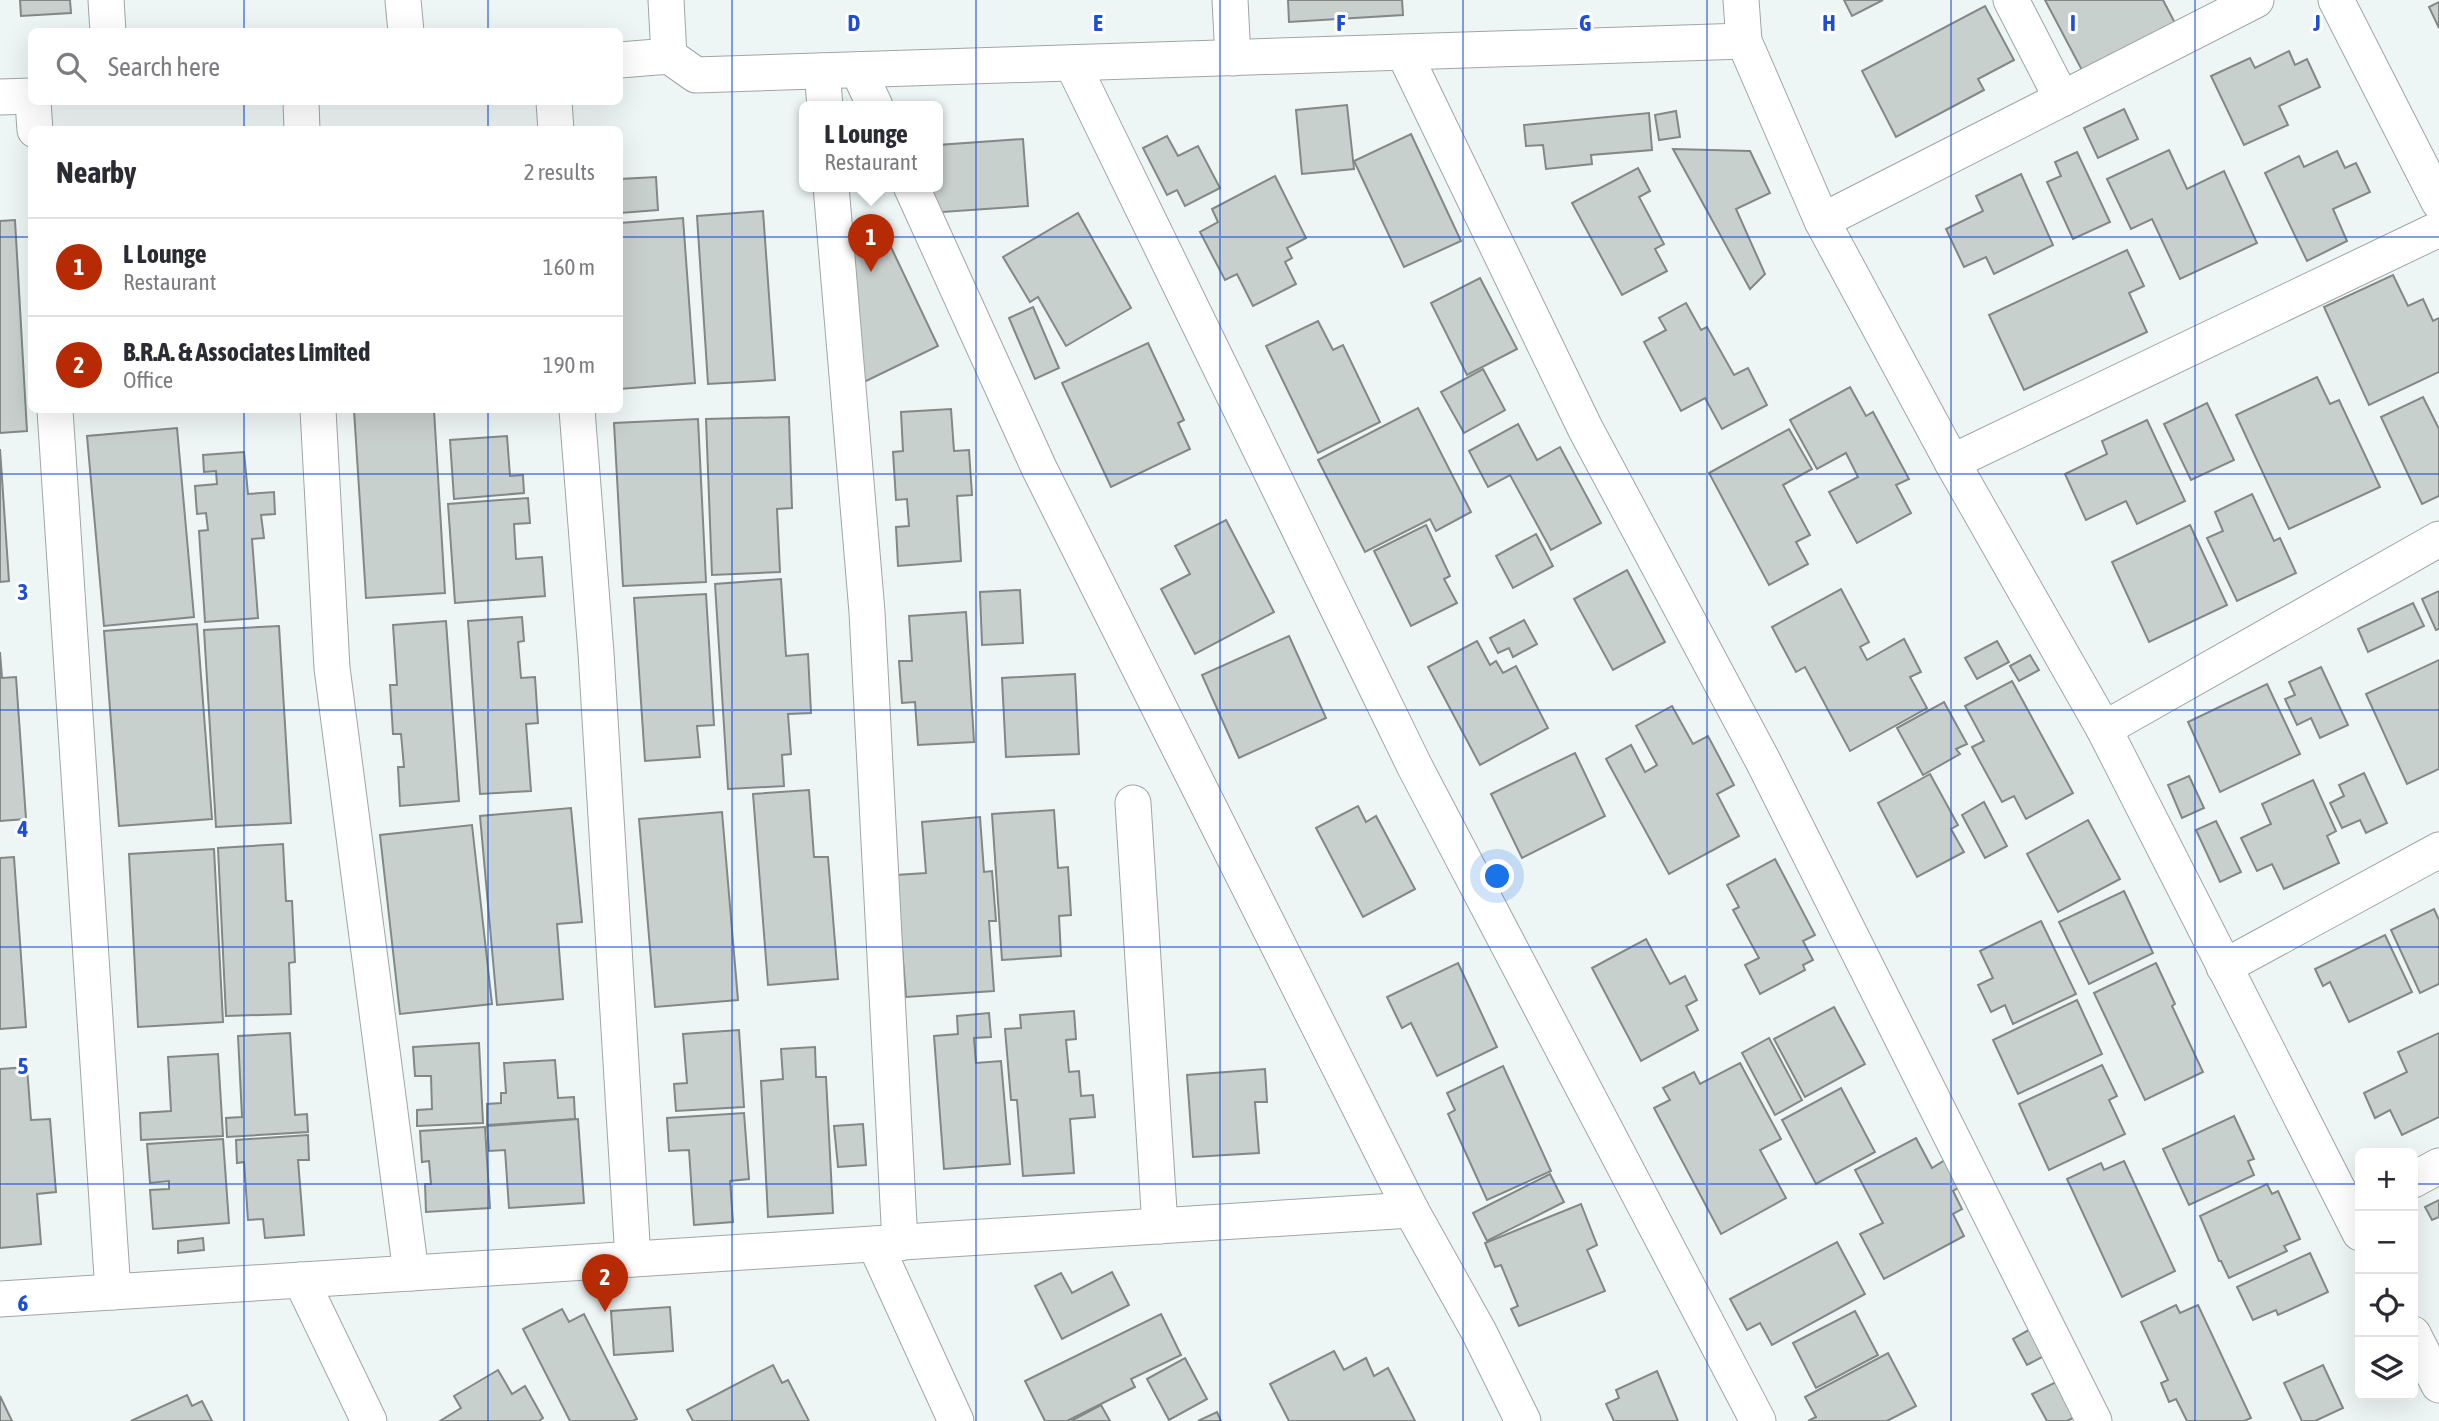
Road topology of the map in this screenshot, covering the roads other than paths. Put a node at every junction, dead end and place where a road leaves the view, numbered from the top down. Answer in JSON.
{"nodes":[{"id":1,"x":106,"y":0,"type":"edge"},
{"id":2,"x":403,"y":0,"type":"edge"},
{"id":3,"x":666,"y":0,"type":"edge"},
{"id":4,"x":1230,"y":0,"type":"edge"},
{"id":5,"x":1741,"y":0,"type":"edge"},
{"id":6,"x":2011,"y":0,"type":"edge"},
{"id":7,"x":2256,"y":0,"type":"edge"},
{"id":8,"x":2336,"y":0,"type":"edge"},
{"id":9,"x":108,"y":28,"type":"edge"},
{"id":10,"x":406,"y":28,"type":"edge"},
{"id":11,"x":1744,"y":41,"type":"junction"},
{"id":12,"x":1404,"y":53,"type":"junction"},
{"id":13,"x":670,"y":56,"type":"junction"},
{"id":14,"x":1233,"y":58,"type":"junction"},
{"id":15,"x":623,"y":60,"type":"edge"},
{"id":16,"x":1072,"y":63,"type":"junction"},
{"id":17,"x":859,"y":70,"type":"junction"},
{"id":18,"x":822,"y":71,"type":"junction"},
{"id":19,"x":0,"y":97,"type":"edge"},
{"id":20,"x":28,"y":99,"type":"edge"},
{"id":21,"x":2062,"y":99,"type":"junction"},
{"id":22,"x":825,"y":101,"type":"edge"},
{"id":23,"x":873,"y":101,"type":"edge"},
{"id":24,"x":33,"y":105,"type":"edge"},
{"id":25,"x":301,"y":105,"type":"edge"},
{"id":26,"x":554,"y":105,"type":"edge"},
{"id":27,"x":35,"y":126,"type":"edge"},
{"id":28,"x":303,"y":126,"type":"edge"},
{"id":29,"x":556,"y":126,"type":"edge"},
{"id":30,"x":832,"y":192,"type":"edge"},
{"id":31,"x":914,"y":192,"type":"edge"},
{"id":32,"x":2439,"y":202,"type":"edge"},
{"id":33,"x":1822,"y":221,"type":"junction"},
{"id":34,"x":2439,"y":229,"type":"edge"},
{"id":35,"x":54,"y":413,"type":"edge"},
{"id":36,"x":318,"y":413,"type":"edge"},
{"id":37,"x":577,"y":413,"type":"edge"},
{"id":38,"x":1952,"y":462,"type":"junction"},
{"id":39,"x":2439,"y":539,"type":"edge"},
{"id":40,"x":2104,"y":729,"type":"junction"},
{"id":41,"x":1133,"y":803,"type":"dead end"},
{"id":42,"x":2439,"y":850,"type":"edge"},
{"id":43,"x":2224,"y":967,"type":"junction"},
{"id":44,"x":2439,"y":1166,"type":"edge"},
{"id":45,"x":2418,"y":1177,"type":"edge"},
{"id":46,"x":1412,"y":1210,"type":"junction"},
{"id":47,"x":2355,"y":1214,"type":"edge"},
{"id":48,"x":1160,"y":1226,"type":"junction"},
{"id":49,"x":887,"y":1243,"type":"junction"},
{"id":50,"x":633,"y":1259,"type":"junction"},
{"id":51,"x":411,"y":1273,"type":"junction"},
{"id":52,"x":301,"y":1280,"type":"junction"},
{"id":53,"x":113,"y":1292,"type":"junction"},
{"id":54,"x":0,"y":1299,"type":"edge"},
{"id":55,"x":2415,"y":1337,"type":"edge"},
{"id":56,"x":2439,"y":1385,"type":"edge"},
{"id":57,"x":369,"y":1421,"type":"edge"},
{"id":58,"x":956,"y":1421,"type":"edge"},
{"id":59,"x":1523,"y":1421,"type":"edge"},
{"id":60,"x":1758,"y":1421,"type":"edge"},
{"id":61,"x":2094,"y":1421,"type":"edge"}],
"edges":[{"from":1,"to":9,"type":"street"},
{"from":2,"to":10,"type":"street"},
{"from":3,"to":13,"type":"street"},
{"from":4,"to":14,"type":"street"},
{"from":5,"to":11,"type":"street"},
{"from":6,"to":21,"type":"street"},
{"from":7,"to":21,"type":"street"},
{"from":8,"to":32,"type":"street"},
{"from":11,"to":12,"type":"street"},
{"from":11,"to":33,"type":"street"},
{"from":12,"to":14,"type":"street"},
{"from":12,"to":61,"type":"street"},
{"from":13,"to":15,"type":"street"},
{"from":13,"to":18,"type":"street"},
{"from":14,"to":16,"type":"street"},
{"from":16,"to":17,"type":"street"},
{"from":16,"to":60,"type":"street"},
{"from":17,"to":18,"type":"street"},
{"from":17,"to":23,"type":"street"},
{"from":18,"to":22,"type":"street"},
{"from":19,"to":20,"type":"street"},
{"from":21,"to":33,"type":"street"},
{"from":24,"to":27,"type":"street"},
{"from":25,"to":28,"type":"street"},
{"from":26,"to":29,"type":"street"},
{"from":30,"to":49,"type":"street"},
{"from":31,"to":46,"type":"street"},
{"from":33,"to":38,"type":"street"},
{"from":34,"to":38,"type":"street"},
{"from":35,"to":53,"type":"street"},
{"from":36,"to":51,"type":"street"},
{"from":37,"to":50,"type":"street"},
{"from":38,"to":40,"type":"street"},
{"from":39,"to":40,"type":"street"},
{"from":40,"to":43,"type":"street"},
{"from":41,"to":48,"type":"street"},
{"from":42,"to":43,"type":"street"},
{"from":43,"to":47,"type":"street"},
{"from":44,"to":45,"type":"street"},
{"from":46,"to":48,"type":"street"},
{"from":46,"to":59,"type":"street"},
{"from":48,"to":49,"type":"street"},
{"from":49,"to":50,"type":"street"},
{"from":49,"to":58,"type":"street"},
{"from":50,"to":51,"type":"street"},
{"from":51,"to":52,"type":"street"},
{"from":52,"to":53,"type":"street"},
{"from":52,"to":57,"type":"street"},
{"from":53,"to":54,"type":"street"},
{"from":55,"to":56,"type":"street"}]}
